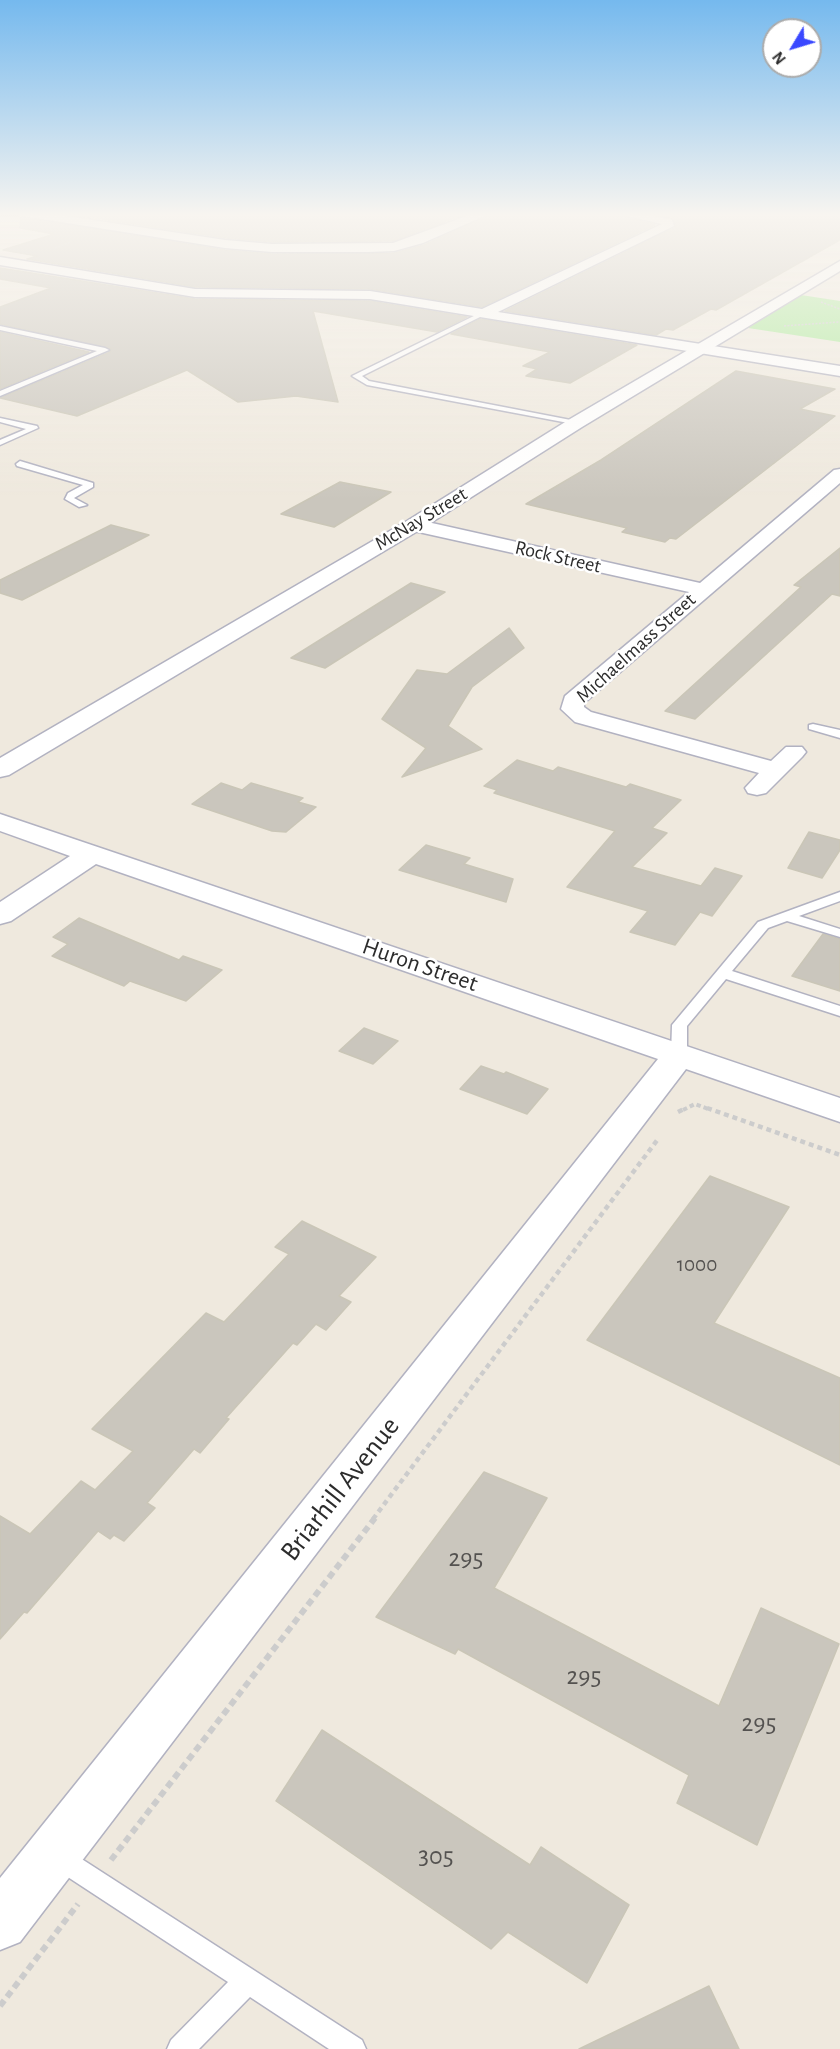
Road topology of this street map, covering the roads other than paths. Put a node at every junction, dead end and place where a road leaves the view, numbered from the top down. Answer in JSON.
{"nodes":[{"id":1,"x":454,"y":309,"type":"edge"},
{"id":2,"x":493,"y":309,"type":"edge"},
{"id":3,"x":767,"y":309,"type":"edge"},
{"id":4,"x":484,"y":313,"type":"junction"},
{"id":5,"x":0,"y":328,"type":"edge"},
{"id":6,"x":701,"y":348,"type":"junction"},
{"id":7,"x":840,"y":371,"type":"edge"},
{"id":8,"x":0,"y":394,"type":"edge"},
{"id":9,"x":0,"y":420,"type":"edge"},
{"id":10,"x":576,"y":423,"type":"junction"},
{"id":11,"x":0,"y":443,"type":"edge"},
{"id":12,"x":20,"y":464,"type":"dead end"},
{"id":13,"x":840,"y":474,"type":"edge"},
{"id":14,"x":82,"y":505,"type":"dead end"},
{"id":15,"x":414,"y":525,"type":"junction"},
{"id":16,"x":702,"y":590,"type":"junction"},
{"id":17,"x":813,"y":727,"type":"dead end"},
{"id":18,"x":840,"y":734,"type":"edge"},
{"id":19,"x":794,"y":752,"type":"dead end"},
{"id":20,"x":0,"y":769,"type":"edge"},
{"id":21,"x":776,"y":770,"type":"junction"},
{"id":22,"x":757,"y":788,"type":"dead end"},
{"id":23,"x":0,"y":822,"type":"edge"},
{"id":24,"x":92,"y":854,"type":"junction"},
{"id":25,"x":840,"y":896,"type":"edge"},
{"id":26,"x":0,"y":915,"type":"edge"},
{"id":27,"x":785,"y":916,"type":"junction"},
{"id":28,"x":840,"y":933,"type":"edge"},
{"id":29,"x":723,"y":973,"type":"junction"},
{"id":30,"x":840,"y":1011,"type":"edge"},
{"id":31,"x":679,"y":1054,"type":"junction"},
{"id":32,"x":840,"y":1110,"type":"edge"},
{"id":33,"x":55,"y":1854,"type":"junction"},
{"id":34,"x":0,"y":1922,"type":"edge"},
{"id":35,"x":248,"y":1982,"type":"junction"},
{"id":36,"x":180,"y":2049,"type":"edge"},
{"id":37,"x":353,"y":2049,"type":"edge"}],
"edges":[{"from":1,"to":4,"type":"street"},
{"from":2,"to":4,"type":"street"},
{"from":3,"to":6,"type":"street","name":"McNay Street"},
{"from":4,"to":6,"type":"street"},
{"from":4,"to":10,"type":"lane"},
{"from":5,"to":8,"type":"lane"},
{"from":6,"to":7,"type":"street"},
{"from":6,"to":10,"type":"street","name":"McNay Street"},
{"from":9,"to":11,"type":"lane"},
{"from":10,"to":15,"type":"street","name":"McNay Street"},
{"from":12,"to":14,"type":"lane"},
{"from":13,"to":16,"type":"street","name":"Michaelmass Street"},
{"from":15,"to":16,"type":"street","name":"Rock Street"},
{"from":15,"to":20,"type":"street","name":"McNay Street"},
{"from":16,"to":21,"type":"street","name":"Michaelmass Street"},
{"from":17,"to":18,"type":"lane"},
{"from":19,"to":21,"type":"street"},
{"from":21,"to":22,"type":"street"},
{"from":23,"to":24,"type":"street","name":"Huron Street"},
{"from":24,"to":26,"type":"street"},
{"from":24,"to":31,"type":"street","name":"Huron Street"},
{"from":25,"to":27,"type":"lane"},
{"from":27,"to":28,"type":"lane"},
{"from":27,"to":29,"type":"lane"},
{"from":29,"to":30,"type":"lane"},
{"from":29,"to":31,"type":"lane"},
{"from":31,"to":32,"type":"street","name":"Huron Street"},
{"from":31,"to":33,"type":"street","name":"Briarhill Avenue"},
{"from":33,"to":34,"type":"street","name":"Briarhill Avenue"},
{"from":33,"to":35,"type":"lane"},
{"from":35,"to":36,"type":"lane"},
{"from":35,"to":37,"type":"lane"}]}
